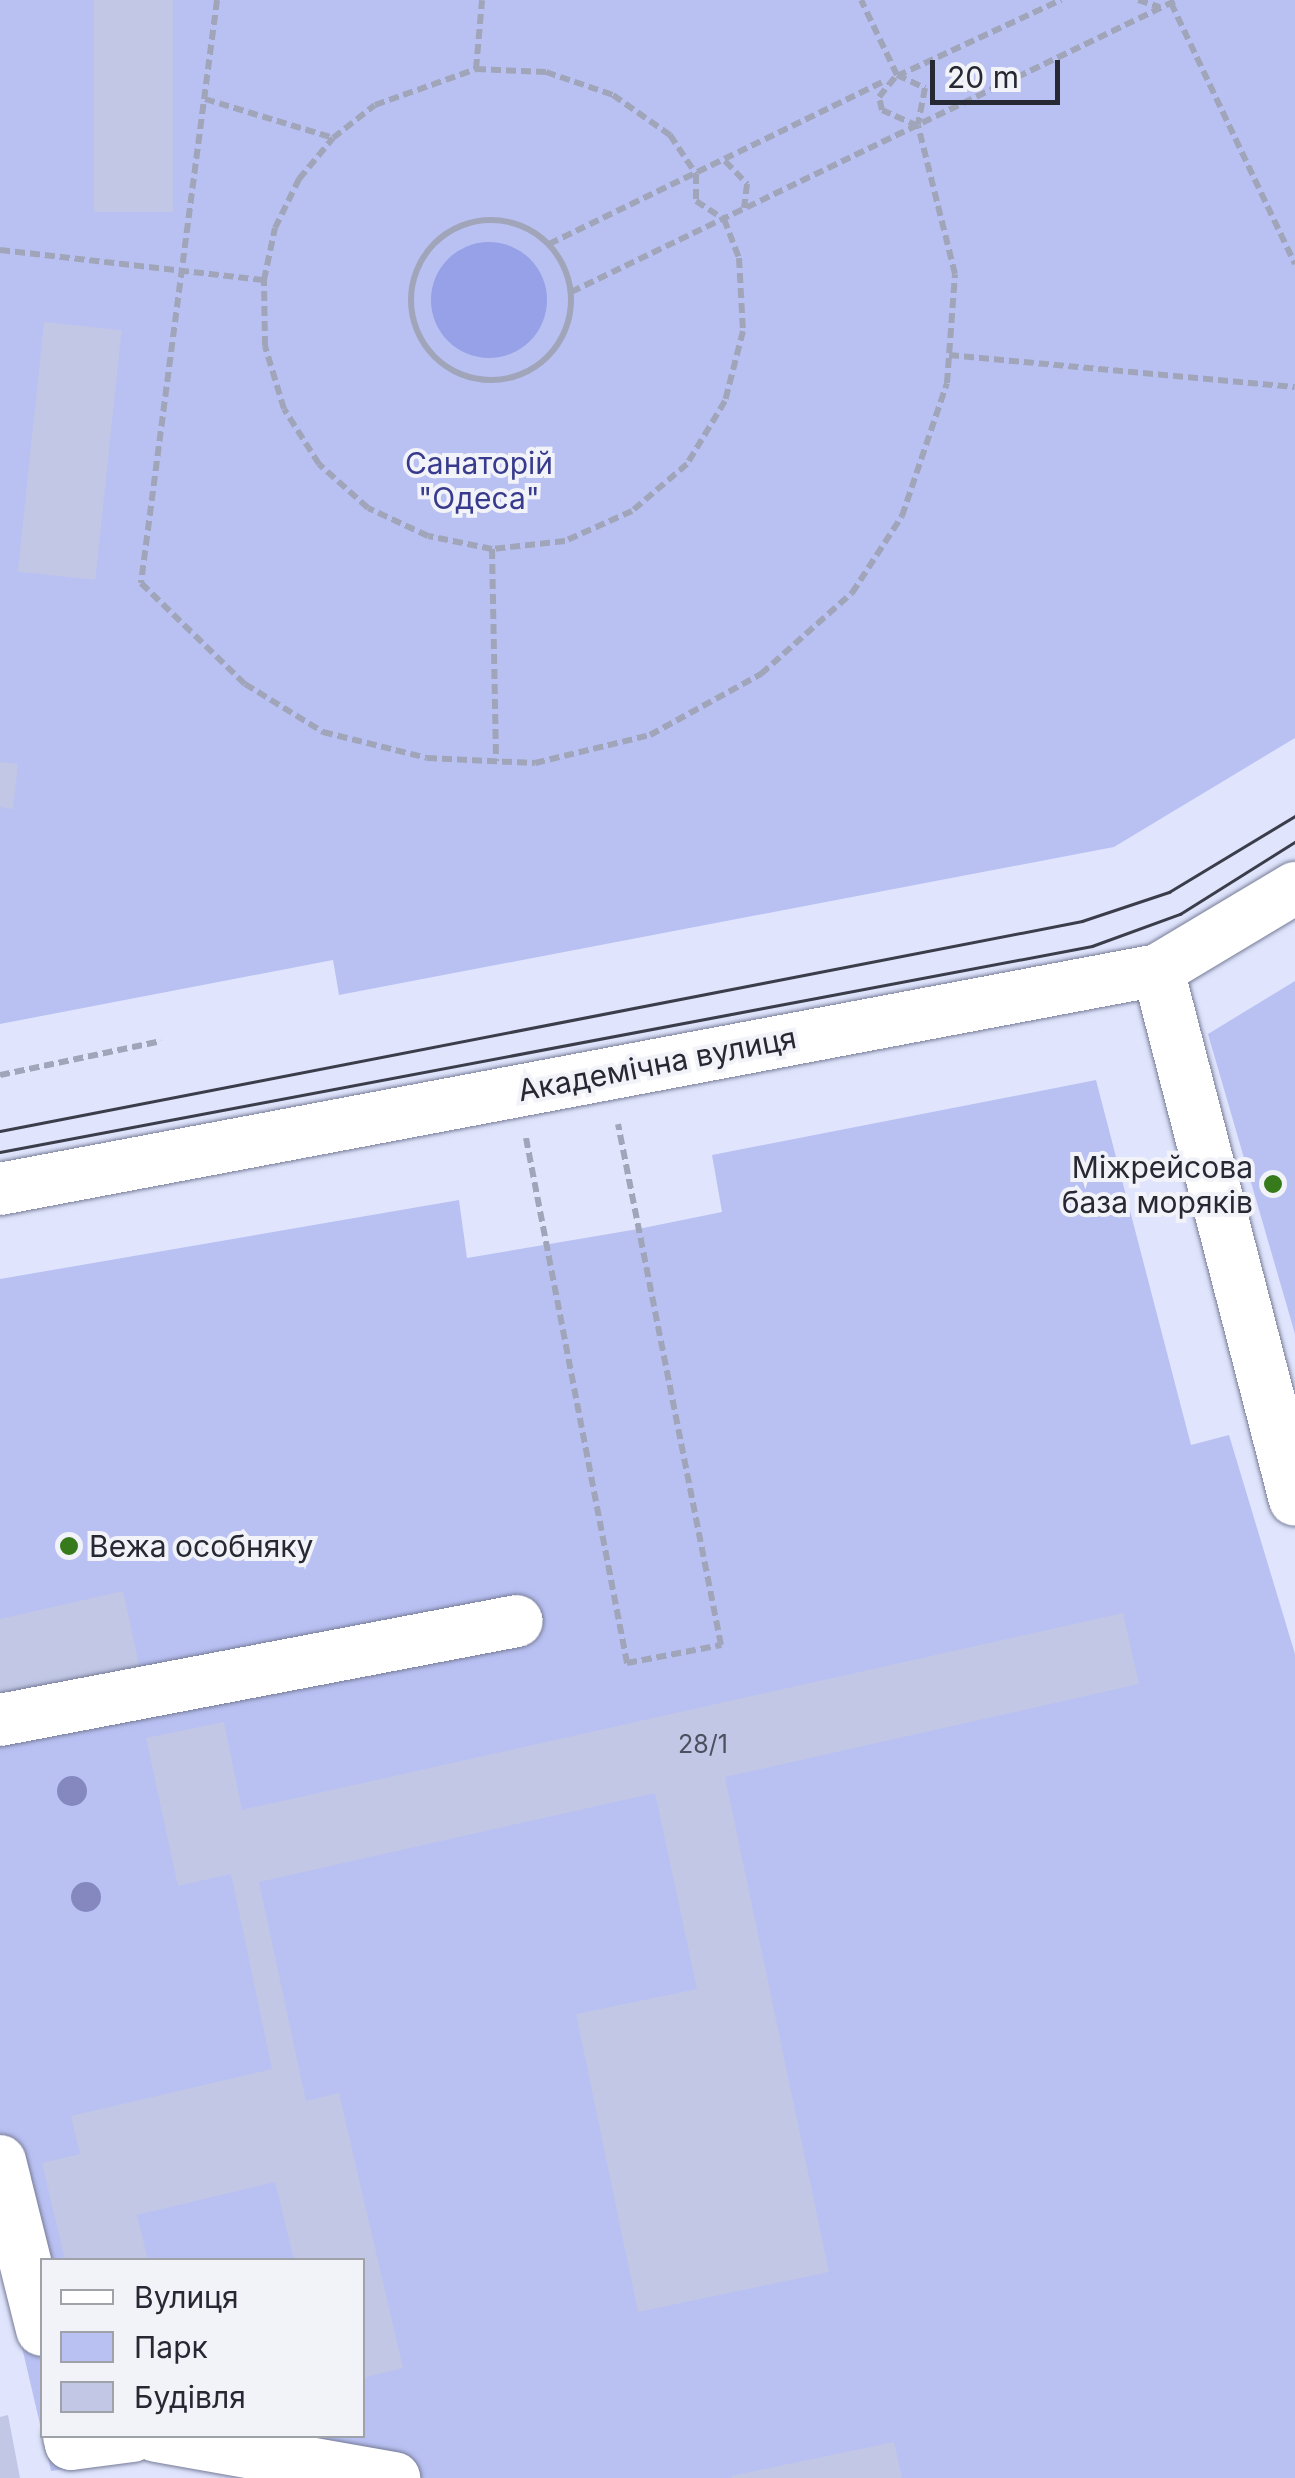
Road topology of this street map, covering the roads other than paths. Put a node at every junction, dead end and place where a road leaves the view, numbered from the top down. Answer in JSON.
{"nodes":[{"id":1,"x":1295,"y":888,"type":"edge"},
{"id":2,"x":1158,"y":970,"type":"junction"},
{"id":3,"x":0,"y":1189,"type":"edge"},
{"id":4,"x":1295,"y":1500,"type":"edge"},
{"id":5,"x":517,"y":1621,"type":"dead end"},
{"id":6,"x":0,"y":1720,"type":"edge"},
{"id":7,"x":0,"y":2161,"type":"edge"},
{"id":8,"x":40,"y":2322,"type":"edge"},
{"id":9,"x":70,"y":2438,"type":"edge"},
{"id":10,"x":117,"y":2438,"type":"edge"},
{"id":11,"x":167,"y":2438,"type":"edge"},
{"id":12,"x":394,"y":2478,"type":"edge"}],
"edges":[{"from":1,"to":2,"type":"street","name":"Академічна вулиця"},
{"from":2,"to":3,"type":"street","name":"Академічна вулиця"},
{"from":2,"to":4,"type":"street"},
{"from":5,"to":6,"type":"street"},
{"from":7,"to":8,"type":"street"},
{"from":9,"to":10,"type":"street"},
{"from":11,"to":12,"type":"street"}]}
